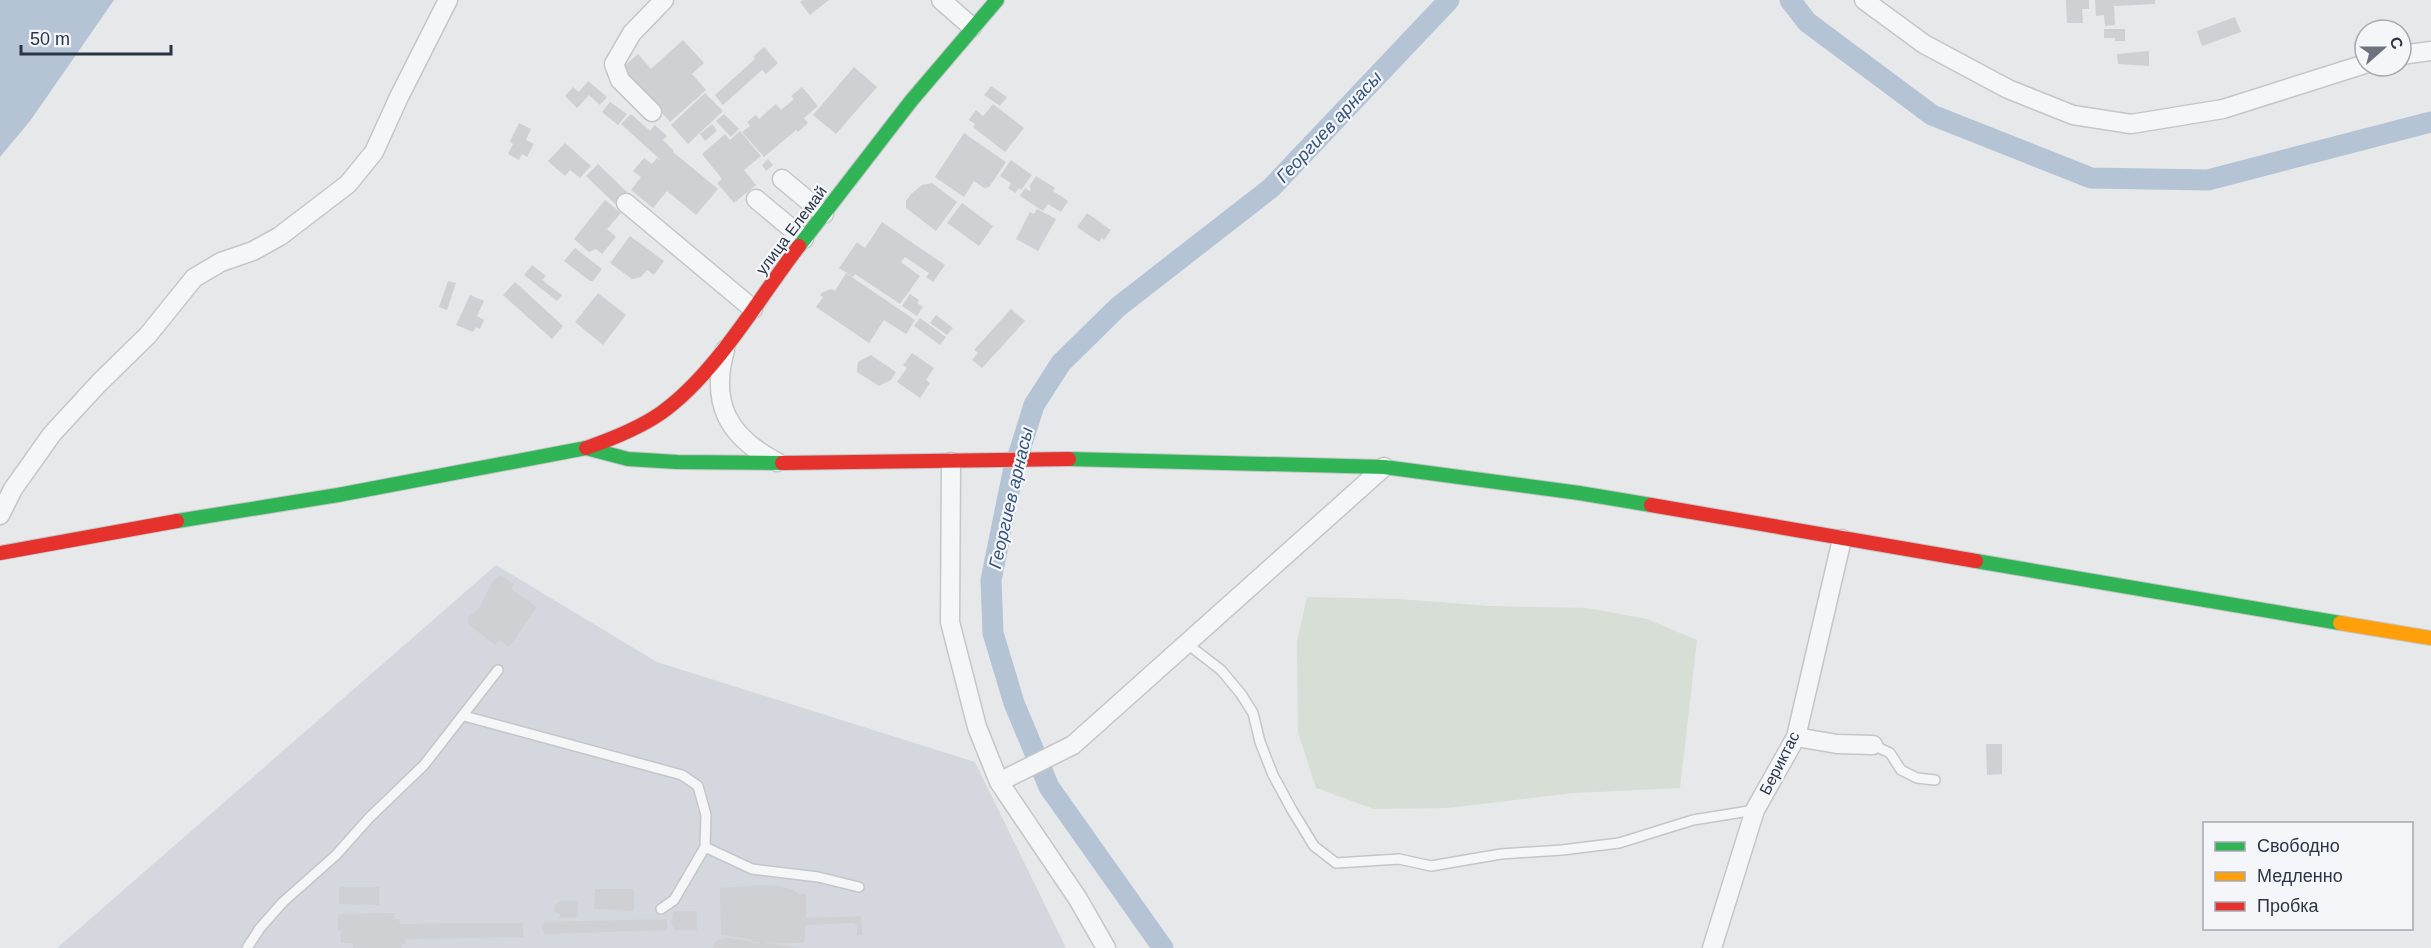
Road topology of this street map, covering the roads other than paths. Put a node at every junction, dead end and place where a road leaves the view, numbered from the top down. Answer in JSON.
{"nodes":[{"id":1,"x":448,"y":0,"type":"edge"},
{"id":2,"x":664,"y":0,"type":"edge"},
{"id":3,"x":941,"y":0,"type":"edge"},
{"id":4,"x":997,"y":0,"type":"edge"},
{"id":5,"x":1864,"y":0,"type":"edge"},
{"id":6,"x":972,"y":27,"type":"junction"},
{"id":7,"x":2431,"y":51,"type":"edge"},
{"id":8,"x":2413,"y":53,"type":"edge"},
{"id":9,"x":2353,"y":68,"type":"edge"},
{"id":10,"x":652,"y":112,"type":"dead end"},
{"id":11,"x":782,"y":179,"type":"dead end"},
{"id":12,"x":756,"y":199,"type":"dead end"},
{"id":13,"x":626,"y":203,"type":"dead end"},
{"id":14,"x":824,"y":214,"type":"junction"},
{"id":15,"x":804,"y":239,"type":"junction"},
{"id":16,"x":753,"y":309,"type":"junction"},
{"id":17,"x":726,"y":348,"type":"junction"},
{"id":18,"x":586,"y":448,"type":"junction"},
{"id":19,"x":951,"y":462,"type":"junction"},
{"id":20,"x":781,"y":464,"type":"junction"},
{"id":21,"x":1384,"y":467,"type":"junction"},
{"id":22,"x":0,"y":515,"type":"edge"},
{"id":23,"x":1842,"y":539,"type":"junction"},
{"id":24,"x":0,"y":553,"type":"edge"},
{"id":25,"x":2431,"y":638,"type":"edge"},
{"id":26,"x":1186,"y":643,"type":"junction"},
{"id":27,"x":498,"y":670,"type":"dead end"},
{"id":28,"x":464,"y":716,"type":"junction"},
{"id":29,"x":1796,"y":738,"type":"junction"},
{"id":30,"x":1873,"y":745,"type":"joint"},
{"id":31,"x":1002,"y":780,"type":"junction"},
{"id":32,"x":1935,"y":780,"type":"dead end"},
{"id":33,"x":1755,"y":810,"type":"junction"},
{"id":34,"x":705,"y":847,"type":"junction"},
{"id":35,"x":859,"y":887,"type":"dead end"},
{"id":36,"x":661,"y":909,"type":"dead end"},
{"id":37,"x":247,"y":948,"type":"edge"},
{"id":38,"x":1106,"y":948,"type":"edge"},
{"id":39,"x":1712,"y":948,"type":"edge"}],
"edges":[{"from":1,"to":22,"type":"street"},
{"from":2,"to":10,"type":"street"},
{"from":3,"to":6,"type":"street"},
{"from":4,"to":6,"type":"street","name":"улица Елемай"},
{"from":5,"to":9,"type":"street"},
{"from":6,"to":14,"type":"street","name":"улица Елемай"},
{"from":7,"to":8,"type":"street"},
{"from":11,"to":14,"type":"street"},
{"from":12,"to":15,"type":"street"},
{"from":13,"to":16,"type":"street"},
{"from":14,"to":15,"type":"street","name":"улица Елемай"},
{"from":15,"to":16,"type":"street","name":"улица Елемай"},
{"from":16,"to":17,"type":"street","name":"улица Елемай"},
{"from":17,"to":18,"type":"street","name":"улица Елемай"},
{"from":17,"to":20,"type":"street"},
{"from":18,"to":20,"type":"street"},
{"from":18,"to":24,"type":"street","name":"улица Елемай"},
{"from":19,"to":20,"type":"street"},
{"from":19,"to":21,"type":"street"},
{"from":19,"to":31,"type":"street"},
{"from":21,"to":23,"type":"street"},
{"from":21,"to":26,"type":"street"},
{"from":23,"to":25,"type":"street"},
{"from":23,"to":29,"type":"street","name":"Бериктас"},
{"from":26,"to":31,"type":"street"},
{"from":26,"to":33,"type":"lane"},
{"from":27,"to":28,"type":"lane"},
{"from":28,"to":34,"type":"lane"},
{"from":28,"to":37,"type":"lane"},
{"from":29,"to":30,"type":"street"},
{"from":29,"to":33,"type":"street","name":"Бериктас"},
{"from":30,"to":32,"type":"lane"},
{"from":31,"to":38,"type":"street"},
{"from":33,"to":39,"type":"street","name":"Бериктас"},
{"from":34,"to":35,"type":"lane"},
{"from":34,"to":36,"type":"lane"}]}
